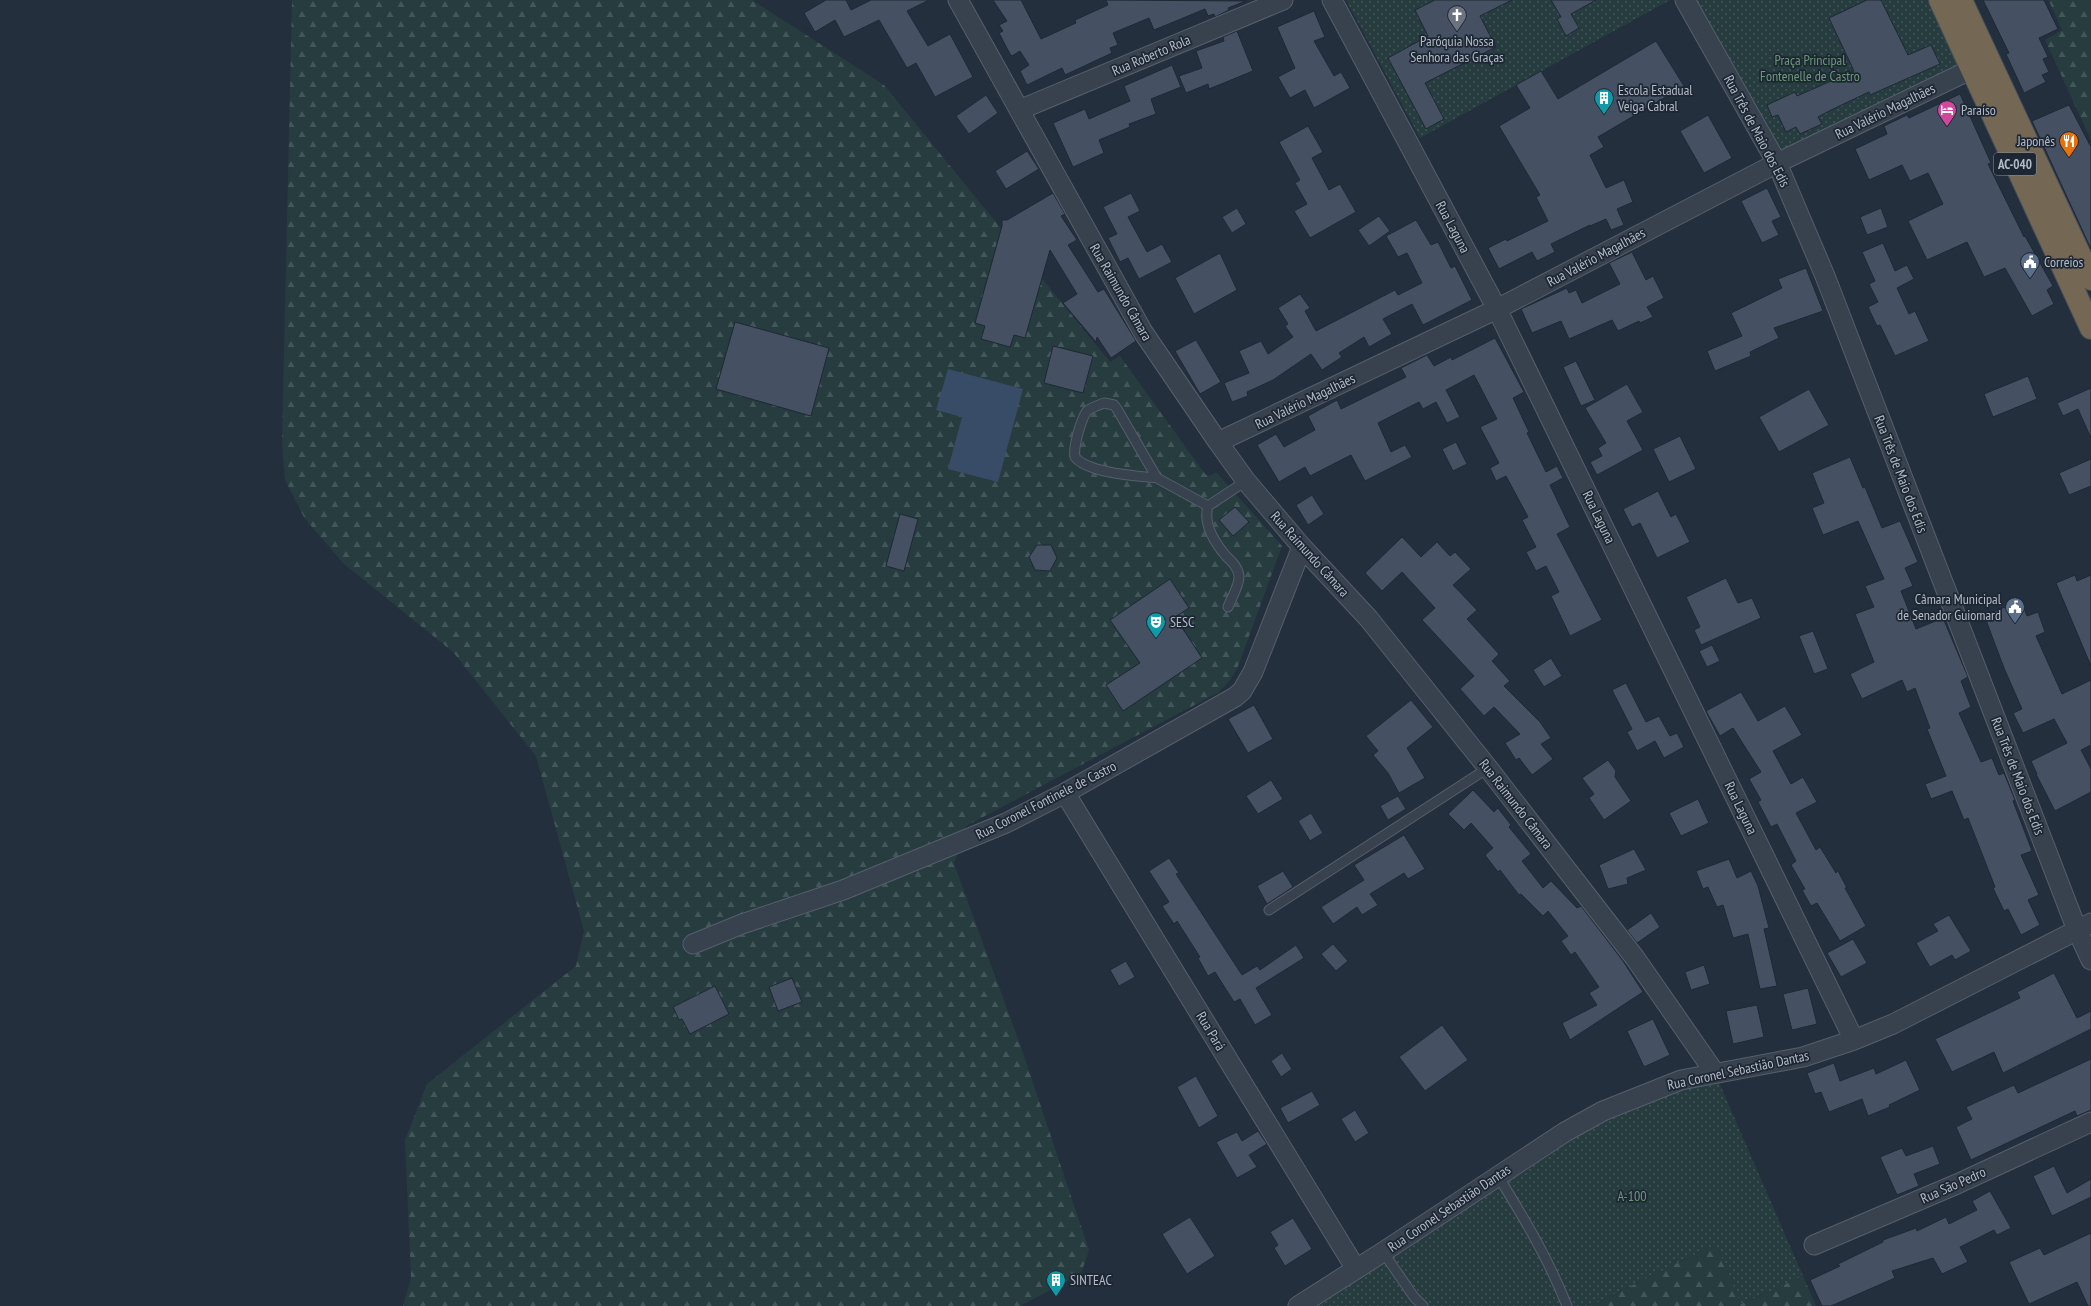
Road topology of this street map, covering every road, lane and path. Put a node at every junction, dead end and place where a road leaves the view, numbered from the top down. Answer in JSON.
{"nodes":[{"id":1,"x":958,"y":0,"type":"edge"},
{"id":2,"x":1283,"y":0,"type":"edge"},
{"id":3,"x":1332,"y":0,"type":"edge"},
{"id":4,"x":1685,"y":0,"type":"edge"},
{"id":5,"x":1940,"y":0,"type":"edge"},
{"id":6,"x":1961,"y":0,"type":"edge"},
{"id":7,"x":1972,"y":69,"type":"junction"},
{"id":8,"x":1019,"y":110,"type":"junction"},
{"id":9,"x":1777,"y":163,"type":"junction"},
{"id":10,"x":2091,"y":279,"type":"edge"},
{"id":11,"x":1497,"y":309,"type":"junction"},
{"id":12,"x":2091,"y":328,"type":"edge"},
{"id":13,"x":1218,"y":442,"type":"junction"},
{"id":14,"x":1157,"y":478,"type":"junction"},
{"id":15,"x":1246,"y":480,"type":"junction"},
{"id":16,"x":1208,"y":506,"type":"junction"},
{"id":17,"x":1302,"y":547,"type":"junction"},
{"id":18,"x":1228,"y":607,"type":"dead end"},
{"id":19,"x":1488,"y":768,"type":"junction"},
{"id":20,"x":1065,"y":793,"type":"junction"},
{"id":21,"x":1269,"y":910,"type":"dead end"},
{"id":22,"x":2084,"y":926,"type":"edge"},
{"id":23,"x":693,"y":944,"type":"dead end"},
{"id":24,"x":2091,"y":960,"type":"edge"},
{"id":25,"x":1854,"y":1040,"type":"junction"},
{"id":26,"x":1715,"y":1073,"type":"junction"},
{"id":27,"x":2091,"y":1122,"type":"edge"},
{"id":28,"x":1498,"y":1176,"type":"junction"},
{"id":29,"x":1814,"y":1245,"type":"dead end"},
{"id":30,"x":1383,"y":1252,"type":"junction"},
{"id":31,"x":1356,"y":1269,"type":"junction"},
{"id":32,"x":1304,"y":1304,"type":"edge"},
{"id":33,"x":1423,"y":1306,"type":"edge"},
{"id":34,"x":1567,"y":1306,"type":"edge"}],
"edges":[{"from":1,"to":8,"type":"street","name":"Rua Raimundo Câmara"},
{"from":2,"to":8,"type":"street","name":"Rua Roberto Rola"},
{"from":3,"to":11,"type":"street","name":"Rua Laguna"},
{"from":4,"to":9,"type":"street","name":"Rua Três de Maio dos Edis"},
{"from":5,"to":7,"type":"highway","number":"AC-040"},
{"from":6,"to":10,"type":"highway","number":"AC-040"},
{"from":7,"to":9,"type":"street","name":"Rua Valério Magalhães"},
{"from":7,"to":12,"type":"highway","number":"AC-040"},
{"from":8,"to":13,"type":"street","name":"Rua Raimundo Câmara"},
{"from":9,"to":11,"type":"street","name":"Rua Valério Magalhães"},
{"from":9,"to":22,"type":"street","name":"Rua Três de Maio dos Edis"},
{"from":11,"to":13,"type":"street","name":"Rua Valério Magalhães"},
{"from":11,"to":25,"type":"street","name":"Rua Laguna"},
{"from":13,"to":15,"type":"street","name":"Rua Raimundo Câmara"},
{"from":14,"to":14,"type":"lane"},
{"from":14,"to":16,"type":"lane"},
{"from":15,"to":16,"type":"lane"},
{"from":15,"to":17,"type":"street","name":"Rua Raimundo Câmara"},
{"from":16,"to":18,"type":"lane"},
{"from":17,"to":19,"type":"street","name":"Rua Raimundo Câmara"},
{"from":17,"to":20,"type":"street","name":"Rua Coronel Fontinele de Castro"},
{"from":19,"to":21,"type":"lane"},
{"from":19,"to":26,"type":"street","name":"Rua Raimundo Câmara"},
{"from":20,"to":23,"type":"street","name":"Rua Coronel Fontinele de Castro"},
{"from":20,"to":31,"type":"street","name":"Rua Pará"},
{"from":22,"to":24,"type":"street","name":"Rua Três de Maio dos Edis"},
{"from":22,"to":25,"type":"street","name":"Rua Coronel Sebastião Dantas"},
{"from":25,"to":26,"type":"street","name":"Rua Coronel Sebastião Dantas"},
{"from":26,"to":28,"type":"street","name":"Rua Coronel Sebastião Dantas"},
{"from":27,"to":29,"type":"street","name":"Rua São Pedro"},
{"from":28,"to":30,"type":"street","name":"Rua Coronel Sebastião Dantas"},
{"from":28,"to":34,"type":"lane"},
{"from":30,"to":31,"type":"street","name":"Rua Coronel Sebastião Dantas"},
{"from":30,"to":33,"type":"lane"},
{"from":31,"to":32,"type":"street","name":"Rua Coronel Sebastião Dantas"}]}
